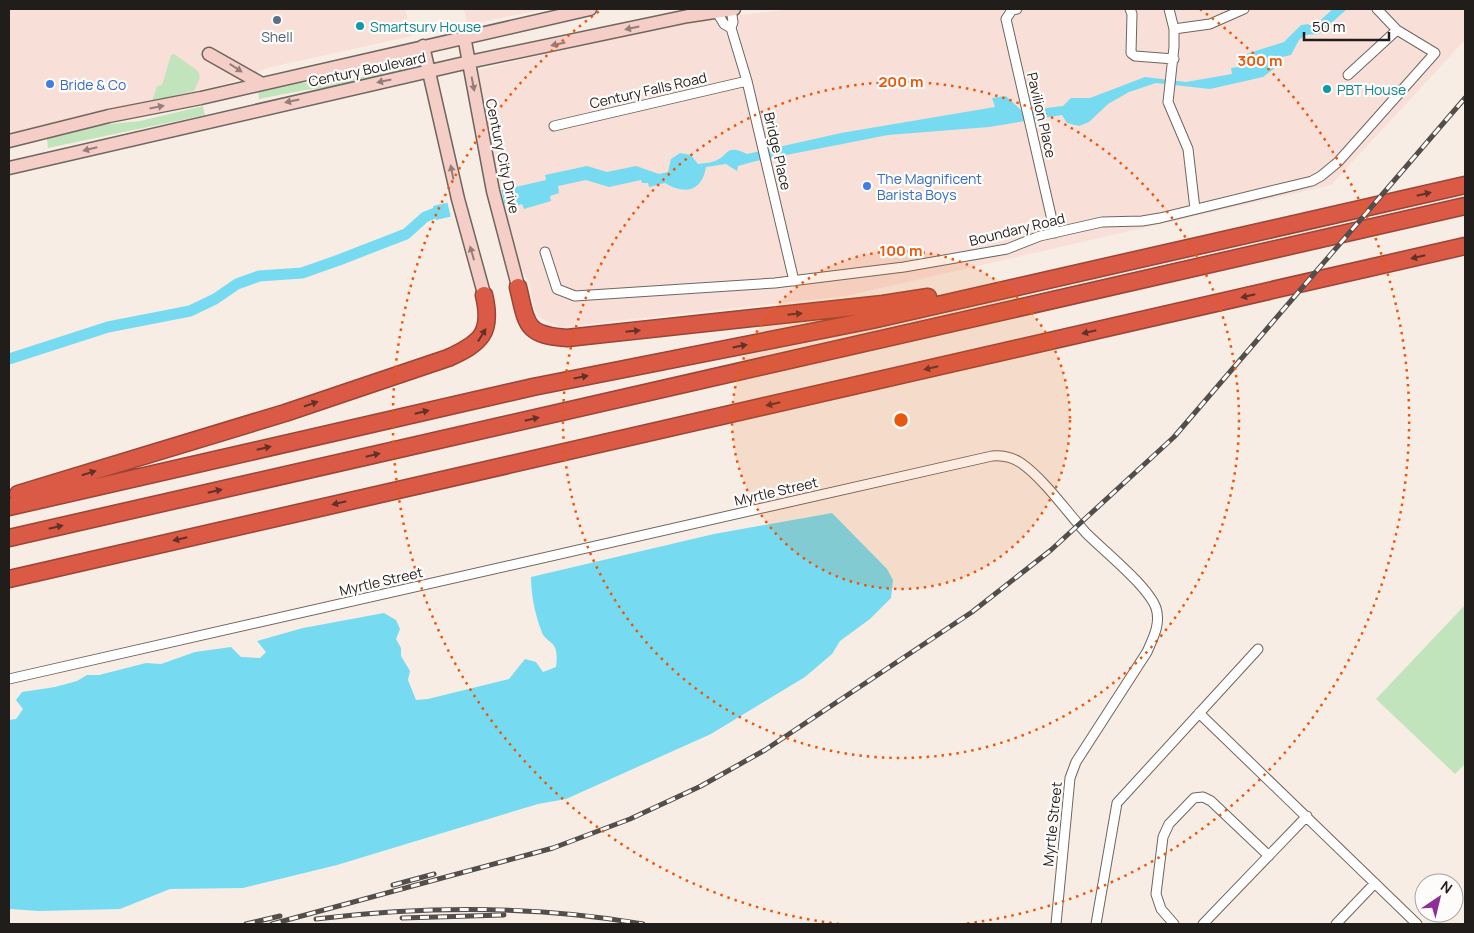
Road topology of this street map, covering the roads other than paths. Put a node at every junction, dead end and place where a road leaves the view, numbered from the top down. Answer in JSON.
{"nodes":[{"id":1,"x":590,"y":9,"type":"edge"},
{"id":2,"x":732,"y":9,"type":"edge"},
{"id":3,"x":1017,"y":9,"type":"edge"},
{"id":4,"x":1130,"y":9,"type":"edge"},
{"id":5,"x":1169,"y":9,"type":"edge"},
{"id":6,"x":1244,"y":9,"type":"edge"},
{"id":7,"x":1377,"y":9,"type":"edge"},
{"id":8,"x":715,"y":10,"type":"edge"},
{"id":9,"x":731,"y":28,"type":"junction"},
{"id":10,"x":1174,"y":29,"type":"junction"},
{"id":11,"x":1397,"y":30,"type":"junction"},
{"id":12,"x":464,"y":36,"type":"junction"},
{"id":13,"x":423,"y":46,"type":"junction"},
{"id":14,"x":209,"y":54,"type":"dead end"},
{"id":15,"x":1174,"y":59,"type":"junction"},
{"id":16,"x":469,"y":62,"type":"junction"},
{"id":17,"x":429,"y":71,"type":"junction"},
{"id":18,"x":1348,"y":75,"type":"dead end"},
{"id":19,"x":748,"y":81,"type":"junction"},
{"id":20,"x":262,"y":84,"type":"junction"},
{"id":21,"x":554,"y":126,"type":"dead end"},
{"id":22,"x":9,"y":141,"type":"edge"},
{"id":23,"x":9,"y":168,"type":"edge"},
{"id":24,"x":1465,"y":185,"type":"edge"},
{"id":25,"x":1465,"y":206,"type":"edge"},
{"id":26,"x":1195,"y":209,"type":"junction"},
{"id":27,"x":1337,"y":214,"type":"junction"},
{"id":28,"x":1054,"y":232,"type":"junction"},
{"id":29,"x":1465,"y":246,"type":"edge"},
{"id":30,"x":544,"y":252,"type":"dead end"},
{"id":31,"x":794,"y":281,"type":"junction"},
{"id":32,"x":518,"y":284,"type":"joint"},
{"id":33,"x":483,"y":292,"type":"joint"},
{"id":34,"x":9,"y":497,"type":"edge"},
{"id":35,"x":9,"y":506,"type":"edge"},
{"id":36,"x":9,"y":538,"type":"edge"},
{"id":37,"x":9,"y":578,"type":"edge"},
{"id":38,"x":1258,"y":649,"type":"dead end"},
{"id":39,"x":9,"y":680,"type":"edge"},
{"id":40,"x":1199,"y":713,"type":"junction"},
{"id":41,"x":1307,"y":816,"type":"junction"},
{"id":42,"x":1269,"y":856,"type":"junction"},
{"id":43,"x":1375,"y":883,"type":"junction"},
{"id":44,"x":1056,"y":924,"type":"edge"},
{"id":45,"x":1096,"y":924,"type":"edge"},
{"id":46,"x":1174,"y":924,"type":"edge"},
{"id":47,"x":1203,"y":924,"type":"edge"},
{"id":48,"x":1336,"y":924,"type":"edge"},
{"id":49,"x":1418,"y":924,"type":"edge"}],
"edges":[{"from":1,"to":12,"type":"main road","name":"Century Boulevard"},
{"from":2,"to":8,"type":"main road","name":"Century Boulevard"},
{"from":2,"to":9,"type":"street","name":"Bridge Place"},
{"from":3,"to":28,"type":"street","name":"Pavilion Place"},
{"from":4,"to":15,"type":"street"},
{"from":5,"to":10,"type":"street"},
{"from":6,"to":10,"type":"street"},
{"from":7,"to":11,"type":"street"},
{"from":8,"to":9,"type":"street","name":"Bridge Place"},
{"from":8,"to":16,"type":"main road","name":"Century Boulevard","one_way":true},
{"from":9,"to":19,"type":"street","name":"Bridge Place"},
{"from":10,"to":15,"type":"street"},
{"from":11,"to":18,"type":"street"},
{"from":11,"to":26,"type":"street","name":"Boundary Road"},
{"from":12,"to":13,"type":"main road","name":"Century Boulevard"},
{"from":12,"to":16,"type":"main road","name":"Century City Drive"},
{"from":13,"to":17,"type":"main road"},
{"from":13,"to":20,"type":"main road","name":"Century Boulevard"},
{"from":14,"to":20,"type":"main road","one_way":true},
{"from":15,"to":26,"type":"street"},
{"from":16,"to":17,"type":"main road","name":"Century Boulevard"},
{"from":16,"to":32,"type":"main road","name":"Century City Drive","one_way":true},
{"from":17,"to":23,"type":"main road","name":"Century Boulevard","one_way":true},
{"from":33,"to":17,"type":"main road","one_way":true},
{"from":19,"to":21,"type":"street","name":"Century Falls Road"},
{"from":19,"to":31,"type":"street","name":"Bridge Place"},
{"from":22,"to":20,"type":"main road","name":"Century Boulevard","one_way":true},
{"from":27,"to":24,"type":"highway","one_way":true},
{"from":36,"to":25,"type":"highway","one_way":true},
{"from":26,"to":28,"type":"street","name":"Boundary Road"},
{"from":32,"to":27,"type":"highway","one_way":true},
{"from":35,"to":27,"type":"highway","one_way":true},
{"from":28,"to":31,"type":"street","name":"Boundary Road"},
{"from":29,"to":37,"type":"highway","one_way":true},
{"from":30,"to":31,"type":"street","name":"Boundary Road"},
{"from":34,"to":33,"type":"highway","one_way":true},
{"from":38,"to":40,"type":"street"},
{"from":39,"to":44,"type":"street","name":"Myrtle Street"},
{"from":40,"to":41,"type":"street"},
{"from":40,"to":45,"type":"street"},
{"from":41,"to":42,"type":"street"},
{"from":41,"to":43,"type":"street"},
{"from":42,"to":46,"type":"street"},
{"from":42,"to":47,"type":"street"},
{"from":43,"to":48,"type":"street"},
{"from":43,"to":49,"type":"street"}]}
